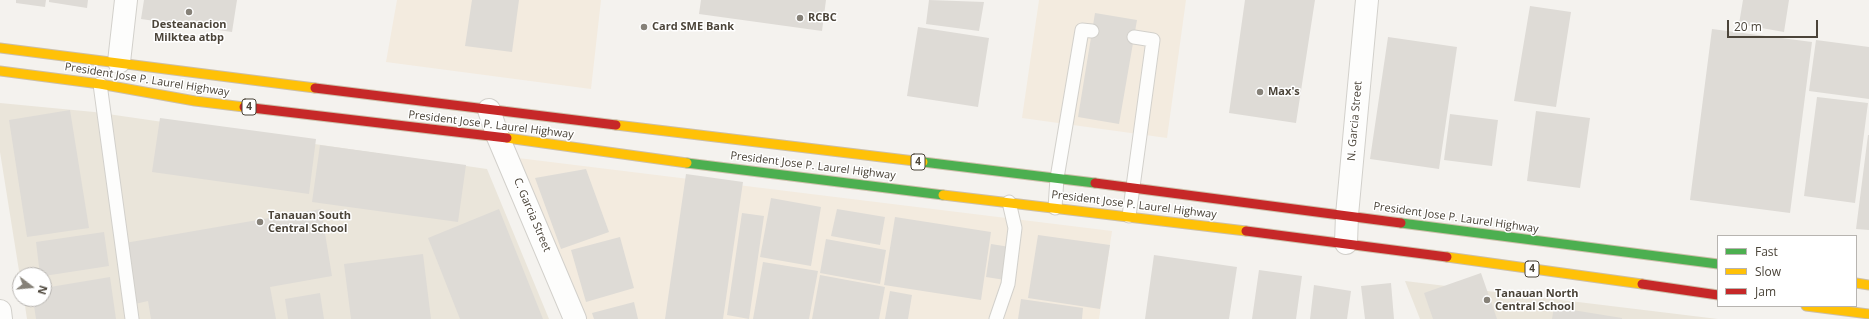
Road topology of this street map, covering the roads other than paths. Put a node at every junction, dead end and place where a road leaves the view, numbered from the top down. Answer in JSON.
{"nodes":[{"id":1,"x":126,"y":0,"type":"edge"},
{"id":2,"x":1367,"y":0,"type":"edge"},
{"id":3,"x":1092,"y":31,"type":"dead end"},
{"id":4,"x":1134,"y":37,"type":"dead end"},
{"id":5,"x":0,"y":48,"type":"edge"},
{"id":6,"x":119,"y":62,"type":"junction"},
{"id":7,"x":0,"y":71,"type":"edge"},
{"id":8,"x":100,"y":84,"type":"junction"},
{"id":9,"x":489,"y":110,"type":"junction"},
{"id":10,"x":498,"y":137,"type":"junction"},
{"id":11,"x":1057,"y":178,"type":"junction"},
{"id":12,"x":1133,"y":188,"type":"junction"},
{"id":13,"x":1009,"y":202,"type":"junction"},
{"id":14,"x":1055,"y":208,"type":"junction"},
{"id":15,"x":1346,"y":215,"type":"junction"},
{"id":16,"x":1130,"y":216,"type":"junction"},
{"id":17,"x":1346,"y":243,"type":"junction"},
{"id":18,"x":1717,"y":264,"type":"edge"},
{"id":19,"x":1857,"y":283,"type":"edge"},
{"id":20,"x":1869,"y":285,"type":"edge"},
{"id":21,"x":1717,"y":295,"type":"edge"},
{"id":22,"x":1814,"y":307,"type":"edge"},
{"id":23,"x":0,"y":311,"type":"edge"},
{"id":24,"x":1869,"y":314,"type":"edge"},
{"id":25,"x":1,"y":319,"type":"edge"},
{"id":26,"x":132,"y":319,"type":"edge"},
{"id":27,"x":575,"y":319,"type":"edge"},
{"id":28,"x":996,"y":319,"type":"edge"}],
"edges":[{"from":1,"to":6,"type":"street"},
{"from":2,"to":15,"type":"street","name":"N. Garcia Street"},
{"from":3,"to":11,"type":"lane"},
{"from":4,"to":12,"type":"lane"},
{"from":5,"to":6,"type":"highway","name":"President Jose P. Laurel Highway","number":"4"},
{"from":6,"to":9,"type":"highway","name":"President Jose P. Laurel Highway","number":"4"},
{"from":7,"to":8,"type":"highway","name":"President Jose P. Laurel Highway","number":"4"},
{"from":8,"to":10,"type":"highway","name":"President Jose P. Laurel Highway","number":"4"},
{"from":8,"to":26,"type":"lane"},
{"from":9,"to":10,"type":"street","name":"C. Garcia Street"},
{"from":9,"to":11,"type":"highway","name":"President Jose P. Laurel Highway","number":"4"},
{"from":10,"to":13,"type":"highway","name":"President Jose P. Laurel Highway","number":"4"},
{"from":10,"to":27,"type":"street","name":"C. Garcia Street"},
{"from":11,"to":12,"type":"highway","name":"President Jose P. Laurel Highway","number":"4"},
{"from":11,"to":14,"type":"lane"},
{"from":12,"to":15,"type":"highway","name":"President Jose P. Laurel Highway","number":"4"},
{"from":12,"to":16,"type":"lane"},
{"from":13,"to":14,"type":"highway","name":"President Jose P. Laurel Highway","number":"4"},
{"from":13,"to":28,"type":"lane"},
{"from":14,"to":16,"type":"highway","name":"President Jose P. Laurel Highway","number":"4"},
{"from":15,"to":17,"type":"street","name":"N. Garcia Street"},
{"from":15,"to":18,"type":"highway","name":"President Jose P. Laurel Highway","number":"4"},
{"from":16,"to":17,"type":"highway","name":"President Jose P. Laurel Highway","number":"4"},
{"from":17,"to":21,"type":"highway","name":"President Jose P. Laurel Highway","number":"4"},
{"from":19,"to":20,"type":"highway"},
{"from":22,"to":24,"type":"highway"},
{"from":23,"to":25,"type":"street"}]}
